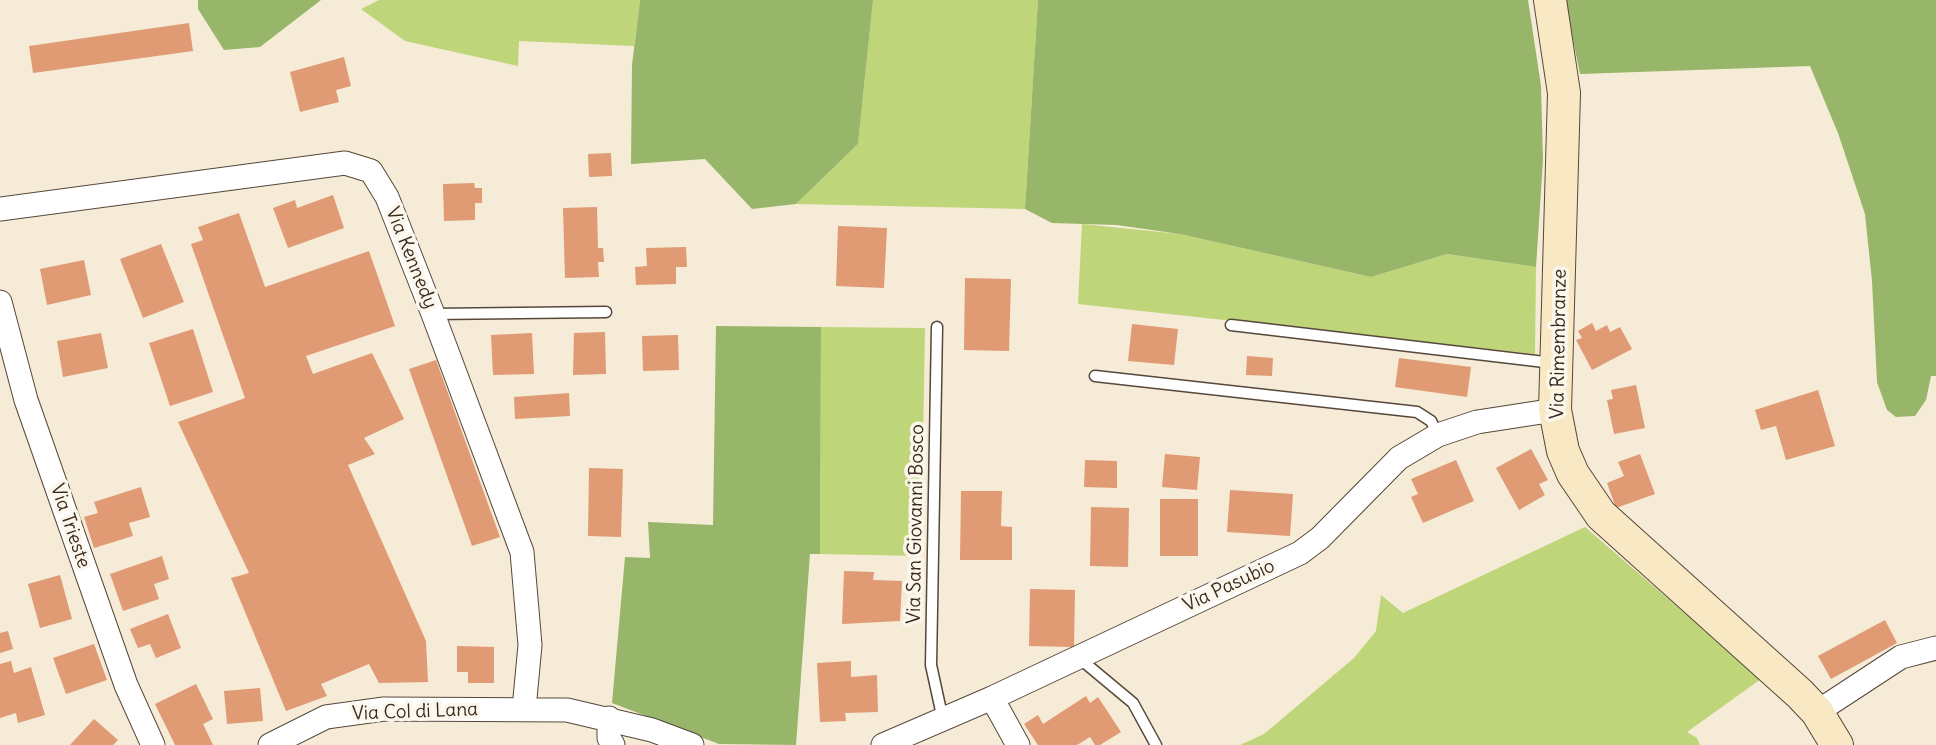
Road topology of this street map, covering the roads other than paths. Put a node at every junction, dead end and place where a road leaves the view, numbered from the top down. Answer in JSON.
{"nodes":[{"id":1,"x":1550,"y":0,"type":"edge"},
{"id":2,"x":0,"y":209,"type":"edge"},
{"id":3,"x":0,"y":302,"type":"edge"},
{"id":4,"x":606,"y":312,"type":"dead end"},
{"id":5,"x":433,"y":314,"type":"junction"},
{"id":6,"x":1231,"y":325,"type":"dead end"},
{"id":7,"x":937,"y":327,"type":"dead end"},
{"id":8,"x":1556,"y":364,"type":"junction"},
{"id":9,"x":1095,"y":376,"type":"dead end"},
{"id":10,"x":1555,"y":410,"type":"junction"},
{"id":11,"x":1438,"y":435,"type":"junction"},
{"id":12,"x":1936,"y":648,"type":"edge"},
{"id":13,"x":1077,"y":657,"type":"junction"},
{"id":14,"x":992,"y":698,"type":"junction"},
{"id":15,"x":524,"y":709,"type":"junction"},
{"id":16,"x":1817,"y":712,"type":"junction"},
{"id":17,"x":609,"y":718,"type":"junction"},
{"id":18,"x":943,"y":719,"type":"junction"},
{"id":19,"x":153,"y":745,"type":"edge"},
{"id":20,"x":270,"y":745,"type":"edge"},
{"id":21,"x":613,"y":745,"type":"edge"},
{"id":22,"x":692,"y":745,"type":"edge"},
{"id":23,"x":883,"y":745,"type":"edge"},
{"id":24,"x":1018,"y":745,"type":"edge"},
{"id":25,"x":1156,"y":745,"type":"edge"},
{"id":26,"x":1837,"y":745,"type":"edge"}],
"edges":[{"from":1,"to":8,"type":"street","name":"Via Rimembranze"},
{"from":2,"to":5,"type":"street","name":"Via Kennedy"},
{"from":3,"to":19,"type":"street","name":"Via Trieste"},
{"from":4,"to":5,"type":"lane"},
{"from":5,"to":15,"type":"street","name":"Via Kennedy"},
{"from":6,"to":8,"type":"lane"},
{"from":7,"to":18,"type":"lane","name":"Via San Giovanni Bosco"},
{"from":8,"to":10,"type":"street","name":"Via Rimembranze"},
{"from":9,"to":11,"type":"lane"},
{"from":10,"to":11,"type":"street","name":"Via Pasubio"},
{"from":10,"to":16,"type":"street","name":"Via Rimembranze"},
{"from":11,"to":13,"type":"street","name":"Via Pasubio"},
{"from":12,"to":16,"type":"street"},
{"from":13,"to":14,"type":"street","name":"Via Pasubio"},
{"from":13,"to":25,"type":"lane"},
{"from":14,"to":18,"type":"street","name":"Via Pasubio"},
{"from":14,"to":24,"type":"street"},
{"from":15,"to":17,"type":"street"},
{"from":15,"to":20,"type":"street","name":"Via Col di Lana"},
{"from":16,"to":26,"type":"street","name":"Via Rimembranze"},
{"from":17,"to":21,"type":"street"},
{"from":17,"to":22,"type":"street"},
{"from":18,"to":23,"type":"street","name":"Via Pasubio"}]}
